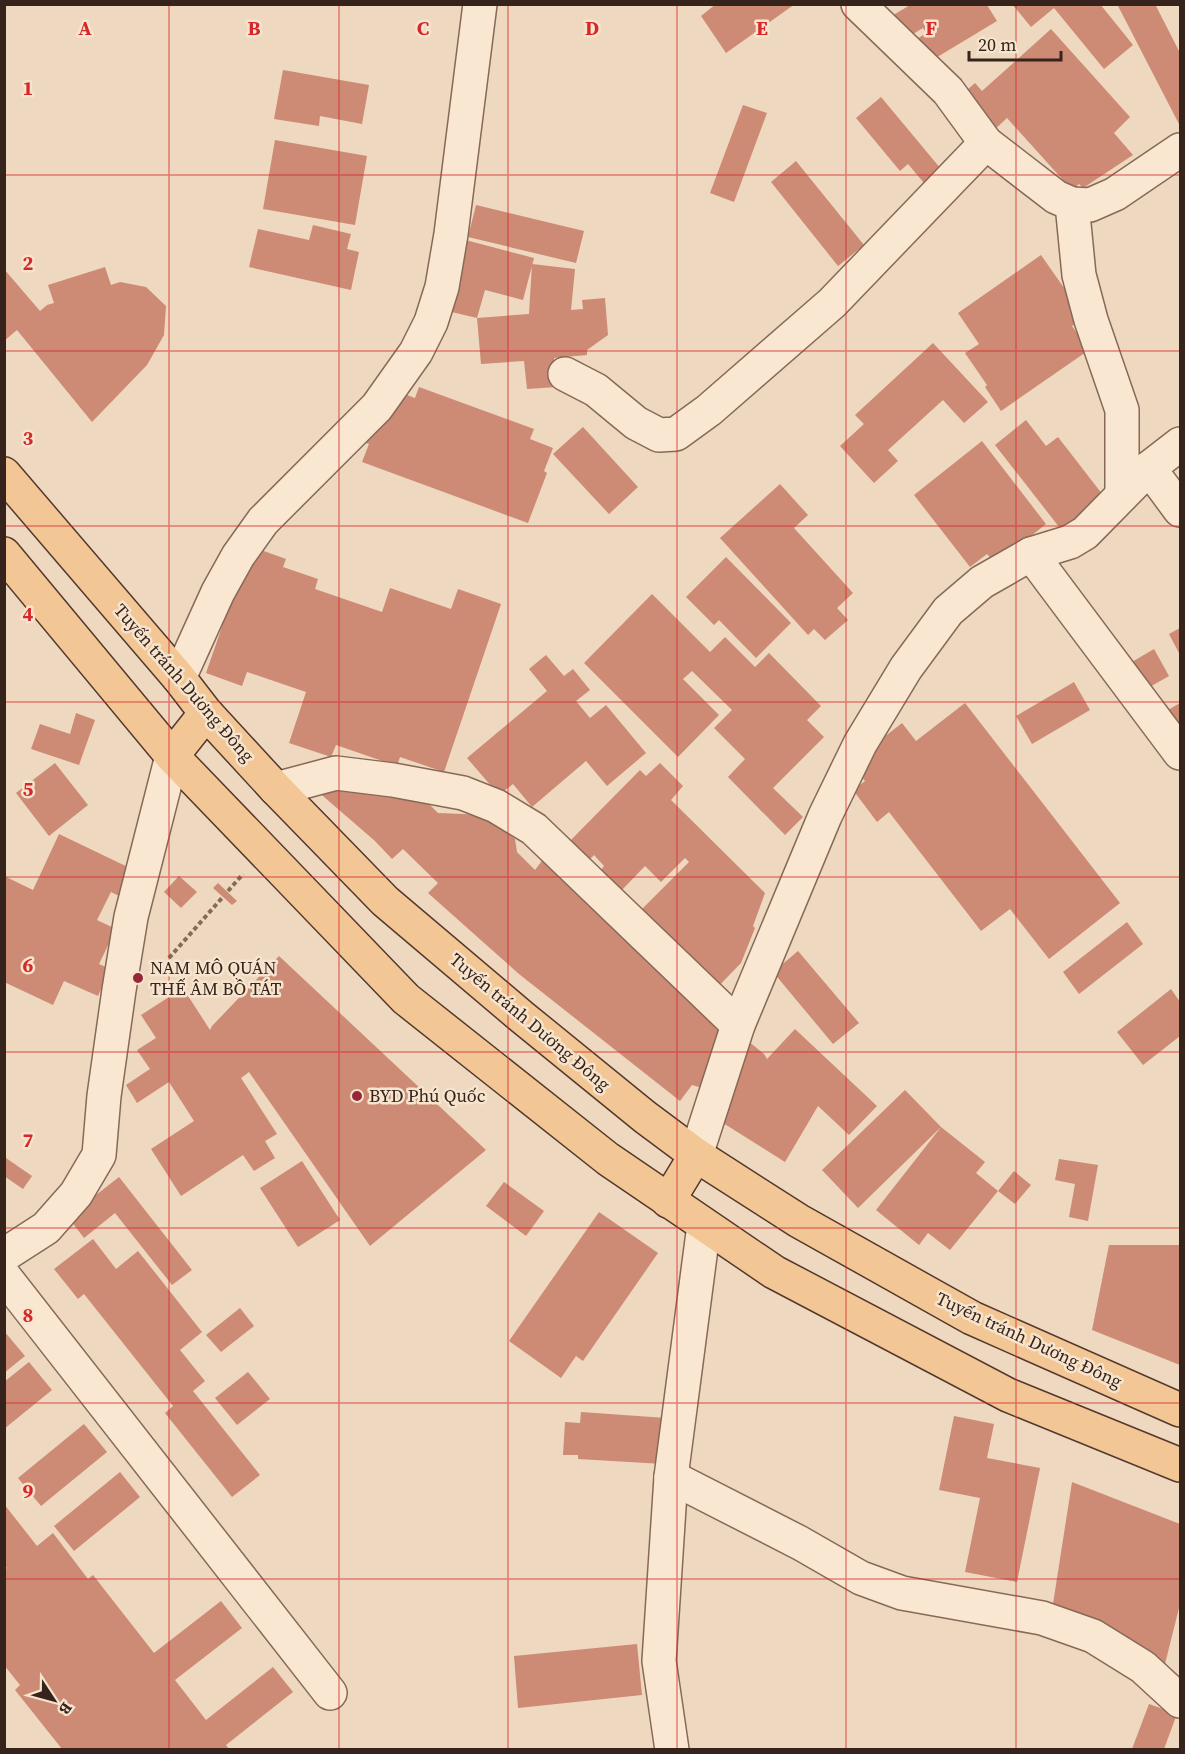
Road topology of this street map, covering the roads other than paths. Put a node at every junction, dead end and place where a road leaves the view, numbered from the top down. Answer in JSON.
{"nodes":[{"id":1,"x":480,"y":4,"type":"edge"},
{"id":2,"x":858,"y":4,"type":"edge"},
{"id":3,"x":986,"y":143,"type":"junction"},
{"id":4,"x":1180,"y":150,"type":"edge"},
{"id":5,"x":1072,"y":204,"type":"junction"},
{"id":6,"x":565,"y":374,"type":"dead end"},
{"id":7,"x":1180,"y":444,"type":"edge"},
{"id":8,"x":1149,"y":468,"type":"junction"},
{"id":9,"x":4,"y":474,"type":"edge"},
{"id":10,"x":1122,"y":495,"type":"junction"},
{"id":11,"x":1180,"y":510,"type":"edge"},
{"id":12,"x":4,"y":554,"type":"edge"},
{"id":13,"x":1031,"y":554,"type":"junction"},
{"id":14,"x":179,"y":678,"type":"junction"},
{"id":15,"x":206,"y":713,"type":"junction"},
{"id":16,"x":1180,"y":753,"type":"edge"},
{"id":17,"x":172,"y":756,"type":"junction"},
{"id":18,"x":276,"y":789,"type":"junction"},
{"id":19,"x":738,"y":1025,"type":"junction"},
{"id":20,"x":696,"y":1155,"type":"junction"},
{"id":21,"x":668,"y":1200,"type":"junction"},
{"id":22,"x":704,"y":1225,"type":"junction"},
{"id":23,"x":4,"y":1255,"type":"edge"},
{"id":24,"x":4,"y":1276,"type":"edge"},
{"id":25,"x":1180,"y":1410,"type":"edge"},
{"id":26,"x":1180,"y":1465,"type":"edge"},
{"id":27,"x":671,"y":1477,"type":"junction"},
{"id":28,"x":330,"y":1693,"type":"dead end"},
{"id":29,"x":1180,"y":1701,"type":"edge"},
{"id":30,"x":672,"y":1749,"type":"edge"}],
"edges":[{"from":1,"to":14,"type":"street"},
{"from":2,"to":3,"type":"street"},
{"from":3,"to":5,"type":"street"},
{"from":3,"to":6,"type":"street"},
{"from":4,"to":5,"type":"street"},
{"from":5,"to":10,"type":"street"},
{"from":7,"to":8,"type":"street"},
{"from":8,"to":10,"type":"street"},
{"from":8,"to":11,"type":"street"},
{"from":9,"to":14,"type":"main road","name":"Tuyến tránh Dương Đông"},
{"from":10,"to":13,"type":"street"},
{"from":12,"to":17,"type":"main road"},
{"from":13,"to":16,"type":"street"},
{"from":13,"to":19,"type":"street"},
{"from":14,"to":15,"type":"main road","name":"Tuyến tránh Dương Đông"},
{"from":15,"to":17,"type":"main road"},
{"from":15,"to":18,"type":"main road","name":"Tuyến tránh Dương Đông"},
{"from":17,"to":21,"type":"main road"},
{"from":17,"to":23,"type":"street"},
{"from":18,"to":19,"type":"street"},
{"from":18,"to":20,"type":"main road","name":"Tuyến tránh Dương Đông"},
{"from":19,"to":20,"type":"street"},
{"from":20,"to":21,"type":"main road"},
{"from":20,"to":25,"type":"main road","name":"Tuyến tránh Dương Đông"},
{"from":21,"to":22,"type":"main road"},
{"from":22,"to":26,"type":"main road"},
{"from":22,"to":27,"type":"street"},
{"from":24,"to":28,"type":"street"},
{"from":27,"to":29,"type":"street"},
{"from":27,"to":30,"type":"street"}]}
